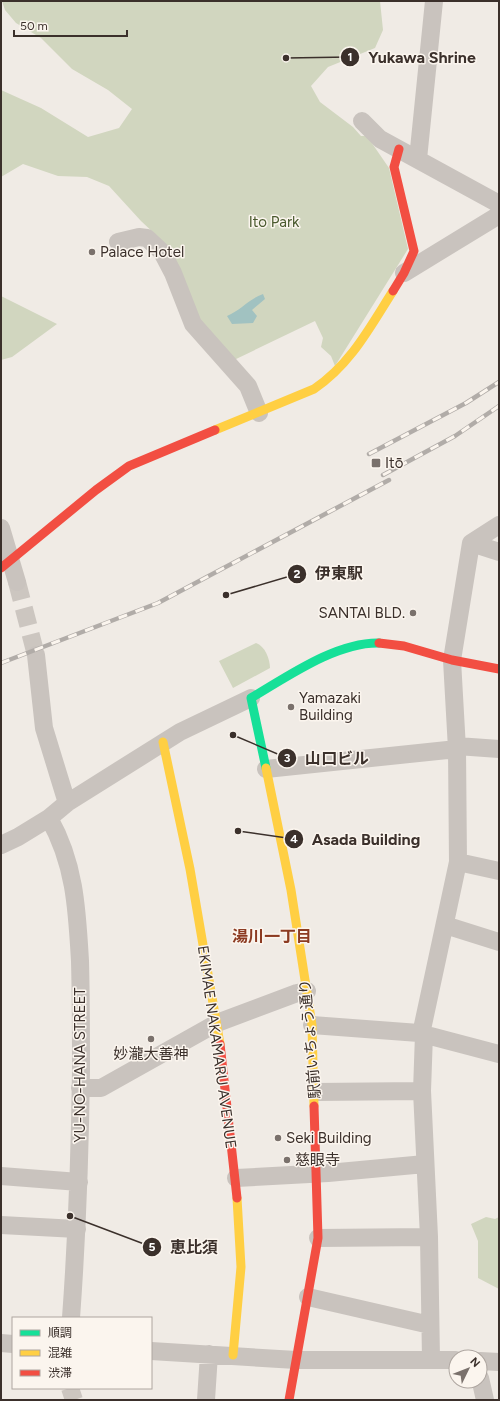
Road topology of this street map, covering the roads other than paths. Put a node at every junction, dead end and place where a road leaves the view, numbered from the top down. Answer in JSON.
{"nodes":[{"id":1,"x":434,"y":1,"type":"edge"},
{"id":2,"x":362,"y":121,"type":"dead end"},
{"id":3,"x":399,"y":149,"type":"junction"},
{"id":4,"x":418,"y":159,"type":"junction"},
{"id":5,"x":499,"y":204,"type":"edge"},
{"id":6,"x":499,"y":216,"type":"edge"},
{"id":7,"x":118,"y":242,"type":"dead end"},
{"id":8,"x":404,"y":273,"type":"junction"},
{"id":9,"x":259,"y":413,"type":"junction"},
{"id":10,"x":499,"y":525,"type":"edge"},
{"id":11,"x":1,"y":528,"type":"edge"},
{"id":12,"x":470,"y":543,"type":"junction"},
{"id":13,"x":499,"y":552,"type":"edge"},
{"id":14,"x":6,"y":564,"type":"edge"},
{"id":15,"x":16,"y":582,"type":"tunnel mouth"},
{"id":16,"x":36,"y":655,"type":"tunnel mouth"},
{"id":17,"x":452,"y":660,"type":"junction"},
{"id":18,"x":499,"y":669,"type":"edge"},
{"id":19,"x":251,"y":698,"type":"junction"},
{"id":20,"x":163,"y":742,"type":"junction"},
{"id":21,"x":457,"y":748,"type":"junction"},
{"id":22,"x":499,"y":749,"type":"edge"},
{"id":23,"x":266,"y":769,"type":"junction"},
{"id":24,"x":67,"y":803,"type":"junction"},
{"id":25,"x":49,"y":818,"type":"junction"},
{"id":26,"x":1,"y":845,"type":"edge"},
{"id":27,"x":458,"y":862,"type":"junction"},
{"id":28,"x":499,"y":871,"type":"edge"},
{"id":29,"x":445,"y":925,"type":"junction"},
{"id":30,"x":499,"y":942,"type":"edge"},
{"id":31,"x":307,"y":991,"type":"junction"},
{"id":32,"x":217,"y":1023,"type":"junction"},
{"id":33,"x":312,"y":1025,"type":"junction"},
{"id":34,"x":422,"y":1034,"type":"junction"},
{"id":35,"x":499,"y":1054,"type":"edge"},
{"id":36,"x":80,"y":1088,"type":"junction"},
{"id":37,"x":422,"y":1091,"type":"junction"},
{"id":38,"x":315,"y":1092,"type":"junction"},
{"id":39,"x":425,"y":1164,"type":"junction"},
{"id":40,"x":317,"y":1174,"type":"junction"},
{"id":41,"x":1,"y":1176,"type":"edge"},
{"id":42,"x":236,"y":1178,"type":"junction"},
{"id":43,"x":79,"y":1182,"type":"junction"},
{"id":44,"x":1,"y":1225,"type":"edge"},
{"id":45,"x":77,"y":1229,"type":"junction"},
{"id":46,"x":429,"y":1237,"type":"junction"},
{"id":47,"x":318,"y":1238,"type":"junction"},
{"id":48,"x":308,"y":1297,"type":"junction"},
{"id":49,"x":71,"y":1317,"type":"edge"},
{"id":50,"x":430,"y":1326,"type":"junction"},
{"id":51,"x":1,"y":1343,"type":"edge"},
{"id":52,"x":12,"y":1344,"type":"edge"},
{"id":53,"x":152,"y":1351,"type":"edge"},
{"id":54,"x":209,"y":1354,"type":"junction"},
{"id":55,"x":234,"y":1355,"type":"junction"},
{"id":56,"x":431,"y":1359,"type":"junction"},
{"id":57,"x":296,"y":1360,"type":"junction"},
{"id":58,"x":448,"y":1360,"type":"edge"},
{"id":59,"x":488,"y":1361,"type":"edge"},
{"id":60,"x":499,"y":1362,"type":"edge"},
{"id":61,"x":482,"y":1389,"type":"edge"},
{"id":62,"x":206,"y":1400,"type":"edge"},
{"id":63,"x":289,"y":1400,"type":"edge"},
{"id":64,"x":485,"y":1400,"type":"edge"}],
"edges":[{"from":1,"to":4,"type":"street"},
{"from":2,"to":3,"type":"street"},
{"from":3,"to":4,"type":"street"},
{"from":3,"to":8,"type":"street"},
{"from":4,"to":5,"type":"street"},
{"from":6,"to":8,"type":"street"},
{"from":7,"to":9,"type":"street"},
{"from":8,"to":9,"type":"street"},
{"from":9,"to":14,"type":"street"},
{"from":10,"to":12,"type":"street"},
{"from":11,"to":14,"type":"street"},
{"from":12,"to":13,"type":"street"},
{"from":12,"to":17,"type":"street"},
{"from":14,"to":15,"type":"street"},
{"from":16,"to":24,"type":"street"},
{"from":17,"to":18,"type":"street"},
{"from":17,"to":19,"type":"street"},
{"from":17,"to":21,"type":"street"},
{"from":19,"to":20,"type":"street"},
{"from":19,"to":23,"type":"street","name":"駅前いちょう通り"},
{"from":20,"to":24,"type":"street"},
{"from":20,"to":32,"type":"street","name":"EKIMAE NAKAMARU AVENUE"},
{"from":21,"to":22,"type":"street"},
{"from":21,"to":23,"type":"street"},
{"from":21,"to":27,"type":"street"},
{"from":23,"to":31,"type":"street","name":"駅前いちょう通り"},
{"from":24,"to":25,"type":"street"},
{"from":25,"to":26,"type":"street"},
{"from":25,"to":36,"type":"street","name":"YU-NO-HANA STREET"},
{"from":27,"to":28,"type":"street"},
{"from":27,"to":29,"type":"street"},
{"from":29,"to":30,"type":"street"},
{"from":29,"to":34,"type":"street"},
{"from":31,"to":32,"type":"street"},
{"from":31,"to":33,"type":"street","name":"駅前いちょう通り"},
{"from":32,"to":36,"type":"street"},
{"from":32,"to":42,"type":"street","name":"EKIMAE NAKAMARU AVENUE"},
{"from":33,"to":34,"type":"street"},
{"from":33,"to":38,"type":"street","name":"駅前いちょう通り"},
{"from":34,"to":35,"type":"street"},
{"from":34,"to":37,"type":"street"},
{"from":36,"to":43,"type":"street","name":"YU-NO-HANA STREET"},
{"from":37,"to":38,"type":"street"},
{"from":37,"to":39,"type":"street"},
{"from":38,"to":40,"type":"street","name":"駅前いちょう通り"},
{"from":39,"to":40,"type":"street"},
{"from":39,"to":46,"type":"street"},
{"from":40,"to":42,"type":"street"},
{"from":40,"to":47,"type":"street","name":"駅前いちょう通り"},
{"from":41,"to":43,"type":"street"},
{"from":42,"to":55,"type":"street","name":"EKIMAE NAKAMARU AVENUE"},
{"from":43,"to":45,"type":"street","name":"YU-NO-HANA STREET"},
{"from":44,"to":45,"type":"street"},
{"from":45,"to":49,"type":"street","name":"YU-NO-HANA STREET"},
{"from":46,"to":47,"type":"street"},
{"from":46,"to":50,"type":"street"},
{"from":47,"to":48,"type":"street","name":"駅前いちょう通り"},
{"from":48,"to":50,"type":"street"},
{"from":48,"to":57,"type":"street","name":"駅前いちょう通り"},
{"from":50,"to":56,"type":"street"},
{"from":51,"to":52,"type":"street"},
{"from":53,"to":54,"type":"street"},
{"from":54,"to":55,"type":"street"},
{"from":54,"to":62,"type":"street"},
{"from":55,"to":57,"type":"street"},
{"from":56,"to":57,"type":"street"},
{"from":56,"to":58,"type":"street"},
{"from":57,"to":63,"type":"street","name":"駅前いちょう通り"},
{"from":59,"to":60,"type":"street"},
{"from":61,"to":64,"type":"street"}]}
